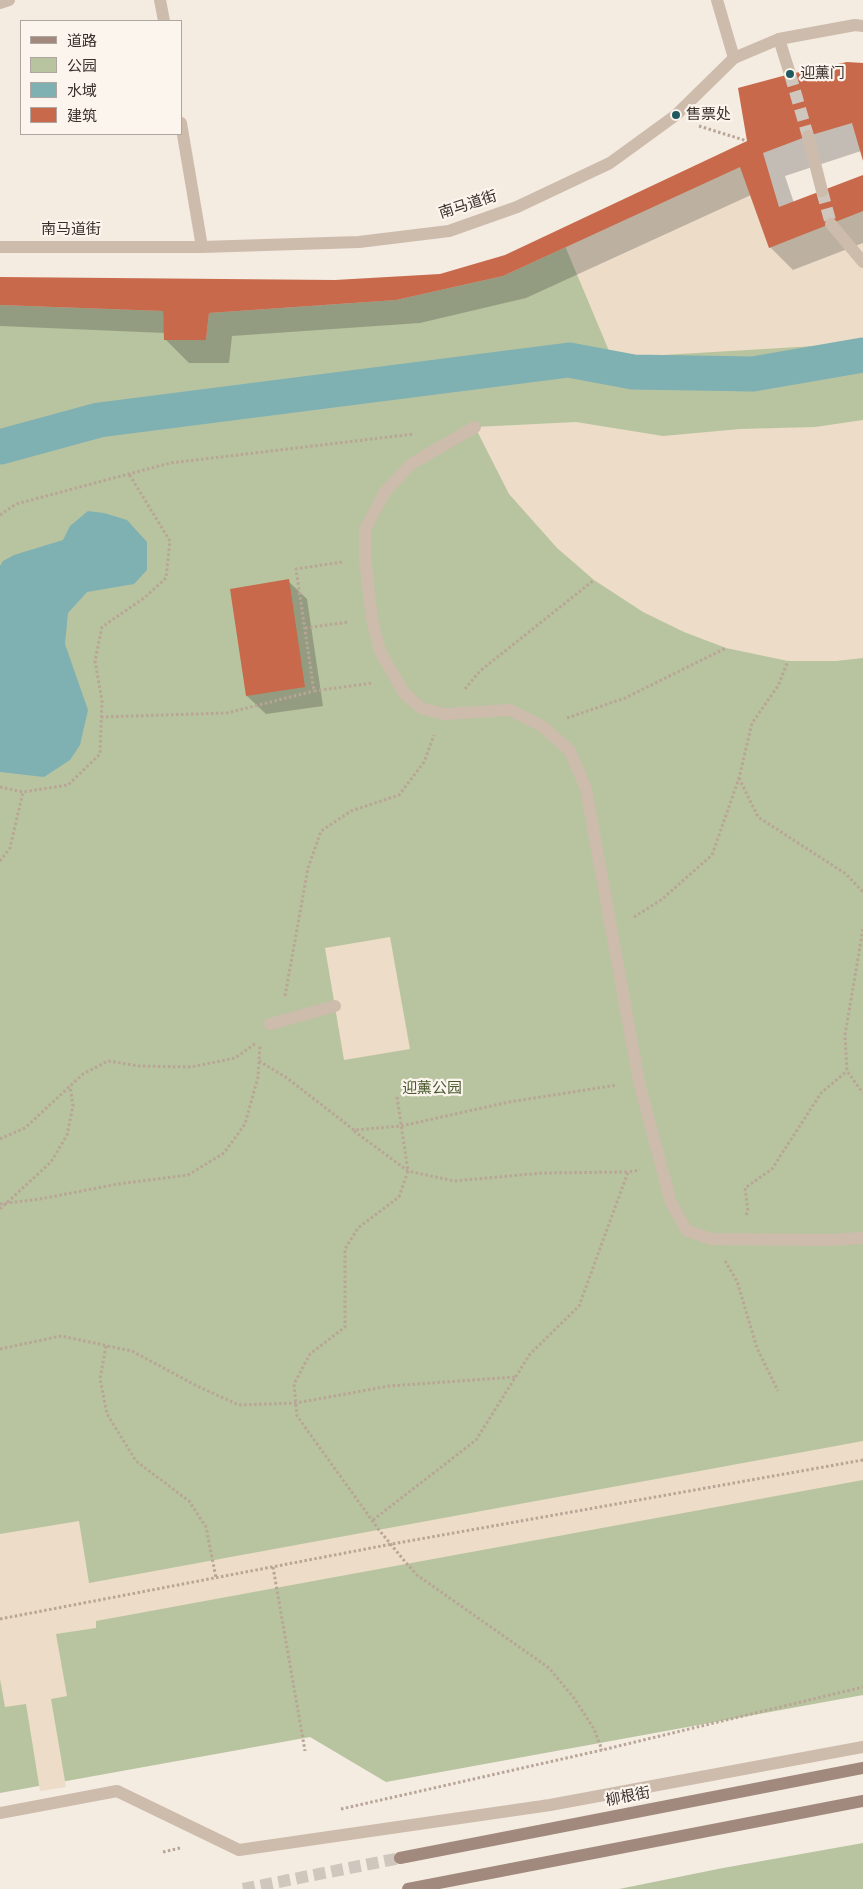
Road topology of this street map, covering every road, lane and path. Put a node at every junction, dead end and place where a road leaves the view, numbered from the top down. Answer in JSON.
{"nodes":[{"id":1,"x":9,"y":0,"type":"edge"},
{"id":2,"x":160,"y":0,"type":"edge"},
{"id":3,"x":717,"y":0,"type":"edge"},
{"id":4,"x":0,"y":3,"type":"edge"},
{"id":5,"x":164,"y":20,"type":"edge"},
{"id":6,"x":863,"y":26,"type":"edge"},
{"id":7,"x":780,"y":40,"type":"junction"},
{"id":8,"x":734,"y":58,"type":"junction"},
{"id":9,"x":790,"y":74,"type":"tunnel mouth"},
{"id":10,"x":676,"y":115,"type":"junction"},
{"id":11,"x":182,"y":130,"type":"edge"},
{"id":12,"x":808,"y":136,"type":"tunnel mouth"},
{"id":13,"x":748,"y":141,"type":"dead end"},
{"id":14,"x":822,"y":191,"type":"tunnel mouth"},
{"id":15,"x":831,"y":224,"type":"tunnel mouth"},
{"id":16,"x":0,"y":246,"type":"edge"},
{"id":17,"x":202,"y":246,"type":"junction"},
{"id":18,"x":863,"y":262,"type":"edge"},
{"id":19,"x":474,"y":427,"type":"dead end"},
{"id":20,"x":416,"y":434,"type":"dead end"},
{"id":21,"x":129,"y":474,"type":"junction"},
{"id":22,"x":0,"y":515,"type":"edge"},
{"id":23,"x":365,"y":559,"type":"junction"},
{"id":24,"x":594,"y":580,"type":"dead end"},
{"id":25,"x":372,"y":619,"type":"junction"},
{"id":26,"x":305,"y":628,"type":"junction"},
{"id":27,"x":726,"y":648,"type":"dead end"},
{"id":28,"x":788,"y":661,"type":"dead end"},
{"id":29,"x":396,"y":680,"type":"junction"},
{"id":30,"x":314,"y":691,"type":"junction"},
{"id":31,"x":443,"y":714,"type":"junction"},
{"id":32,"x":101,"y":717,"type":"junction"},
{"id":33,"x":542,"y":726,"type":"junction"},
{"id":34,"x":739,"y":778,"type":"junction"},
{"id":35,"x":0,"y":788,"type":"edge"},
{"id":36,"x":23,"y":792,"type":"junction"},
{"id":37,"x":0,"y":860,"type":"edge"},
{"id":38,"x":863,"y":892,"type":"edge"},
{"id":39,"x":863,"y":929,"type":"edge"},
{"id":40,"x":612,"y":930,"type":"junction"},
{"id":41,"x":335,"y":1006,"type":"dead end"},
{"id":42,"x":270,"y":1024,"type":"joint"},
{"id":43,"x":259,"y":1061,"type":"junction"},
{"id":44,"x":847,"y":1071,"type":"junction"},
{"id":45,"x":639,"y":1082,"type":"junction"},
{"id":46,"x":70,"y":1086,"type":"junction"},
{"id":47,"x":863,"y":1093,"type":"edge"},
{"id":48,"x":397,"y":1097,"type":"dead end"},
{"id":49,"x":401,"y":1126,"type":"junction"},
{"id":50,"x":354,"y":1130,"type":"junction"},
{"id":51,"x":0,"y":1139,"type":"edge"},
{"id":52,"x":661,"y":1166,"type":"junction"},
{"id":53,"x":408,"y":1171,"type":"junction"},
{"id":54,"x":628,"y":1172,"type":"junction"},
{"id":55,"x":8,"y":1203,"type":"junction"},
{"id":56,"x":0,"y":1204,"type":"edge"},
{"id":57,"x":0,"y":1209,"type":"edge"},
{"id":58,"x":863,"y":1238,"type":"edge"},
{"id":59,"x":712,"y":1239,"type":"junction"},
{"id":60,"x":732,"y":1239,"type":"junction"},
{"id":61,"x":106,"y":1346,"type":"junction"},
{"id":62,"x":0,"y":1349,"type":"edge"},
{"id":63,"x":515,"y":1377,"type":"junction"},
{"id":64,"x":778,"y":1391,"type":"dead end"},
{"id":65,"x":296,"y":1403,"type":"junction"},
{"id":66,"x":863,"y":1460,"type":"edge"},
{"id":67,"x":373,"y":1520,"type":"junction"},
{"id":68,"x":392,"y":1544,"type":"junction"},
{"id":69,"x":274,"y":1567,"type":"junction"},
{"id":70,"x":216,"y":1578,"type":"junction"},
{"id":71,"x":0,"y":1619,"type":"edge"},
{"id":72,"x":863,"y":1687,"type":"edge"},
{"id":73,"x":863,"y":1747,"type":"edge"},
{"id":74,"x":602,"y":1750,"type":"junction"},
{"id":75,"x":305,"y":1751,"type":"dead end"},
{"id":76,"x":863,"y":1768,"type":"edge"},
{"id":77,"x":863,"y":1800,"type":"edge"},
{"id":78,"x":340,"y":1810,"type":"dead end"},
{"id":79,"x":0,"y":1813,"type":"edge"},
{"id":80,"x":217,"y":1840,"type":"junction"},
{"id":81,"x":164,"y":1852,"type":"dead end"},
{"id":82,"x":400,"y":1858,"type":"tunnel mouth"},
{"id":83,"x":408,"y":1889,"type":"edge"}],
"edges":[{"from":1,"to":4,"type":"street"},
{"from":2,"to":5,"type":"street"},
{"from":3,"to":8,"type":"street"},
{"from":6,"to":7,"type":"street","name":"南马道街"},
{"from":7,"to":8,"type":"street","name":"南马道街"},
{"from":7,"to":9,"type":"street"},
{"from":8,"to":10,"type":"street","name":"南马道街"},
{"from":10,"to":13,"type":"path"},
{"from":10,"to":17,"type":"street","name":"南马道街"},
{"from":11,"to":17,"type":"street"},
{"from":12,"to":14,"type":"street"},
{"from":15,"to":18,"type":"street"},
{"from":16,"to":17,"type":"street","name":"南马道街"},
{"from":19,"to":23,"type":"street"},
{"from":20,"to":21,"type":"path"},
{"from":21,"to":22,"type":"path"},
{"from":21,"to":32,"type":"path"},
{"from":23,"to":25,"type":"street"},
{"from":23,"to":26,"type":"path"},
{"from":24,"to":31,"type":"path"},
{"from":25,"to":26,"type":"path"},
{"from":25,"to":29,"type":"street"},
{"from":26,"to":30,"type":"path"},
{"from":27,"to":33,"type":"path"},
{"from":28,"to":34,"type":"path"},
{"from":29,"to":30,"type":"path"},
{"from":29,"to":31,"type":"street"},
{"from":30,"to":32,"type":"path"},
{"from":31,"to":33,"type":"street"},
{"from":31,"to":42,"type":"path"},
{"from":32,"to":36,"type":"path"},
{"from":33,"to":40,"type":"street"},
{"from":34,"to":38,"type":"path"},
{"from":34,"to":40,"type":"path"},
{"from":35,"to":36,"type":"path"},
{"from":36,"to":37,"type":"path"},
{"from":39,"to":44,"type":"path"},
{"from":40,"to":45,"type":"street"},
{"from":41,"to":42,"type":"street"},
{"from":43,"to":46,"type":"path"},
{"from":43,"to":50,"type":"path"},
{"from":43,"to":55,"type":"path"},
{"from":44,"to":47,"type":"path"},
{"from":44,"to":60,"type":"path"},
{"from":45,"to":49,"type":"path"},
{"from":45,"to":52,"type":"street"},
{"from":46,"to":51,"type":"path"},
{"from":46,"to":55,"type":"path"},
{"from":48,"to":49,"type":"path"},
{"from":49,"to":50,"type":"path"},
{"from":49,"to":53,"type":"path"},
{"from":50,"to":53,"type":"path"},
{"from":52,"to":54,"type":"path"},
{"from":52,"to":59,"type":"street"},
{"from":53,"to":54,"type":"path"},
{"from":53,"to":65,"type":"path"},
{"from":54,"to":63,"type":"path"},
{"from":55,"to":56,"type":"path"},
{"from":55,"to":57,"type":"path"},
{"from":58,"to":60,"type":"street"},
{"from":59,"to":60,"type":"street"},
{"from":59,"to":64,"type":"path"},
{"from":61,"to":62,"type":"path"},
{"from":61,"to":65,"type":"path"},
{"from":61,"to":70,"type":"path"},
{"from":63,"to":65,"type":"path"},
{"from":63,"to":67,"type":"path"},
{"from":65,"to":67,"type":"path"},
{"from":66,"to":68,"type":"path"},
{"from":67,"to":68,"type":"path"},
{"from":68,"to":69,"type":"path"},
{"from":68,"to":74,"type":"path"},
{"from":69,"to":70,"type":"path"},
{"from":69,"to":75,"type":"path"},
{"from":70,"to":71,"type":"path"},
{"from":72,"to":74,"type":"path"},
{"from":73,"to":80,"type":"street"},
{"from":74,"to":78,"type":"path"},
{"from":76,"to":82,"type":"main road","name":"柳根街"},
{"from":77,"to":83,"type":"main road"},
{"from":79,"to":80,"type":"street"},
{"from":80,"to":81,"type":"path"}]}
